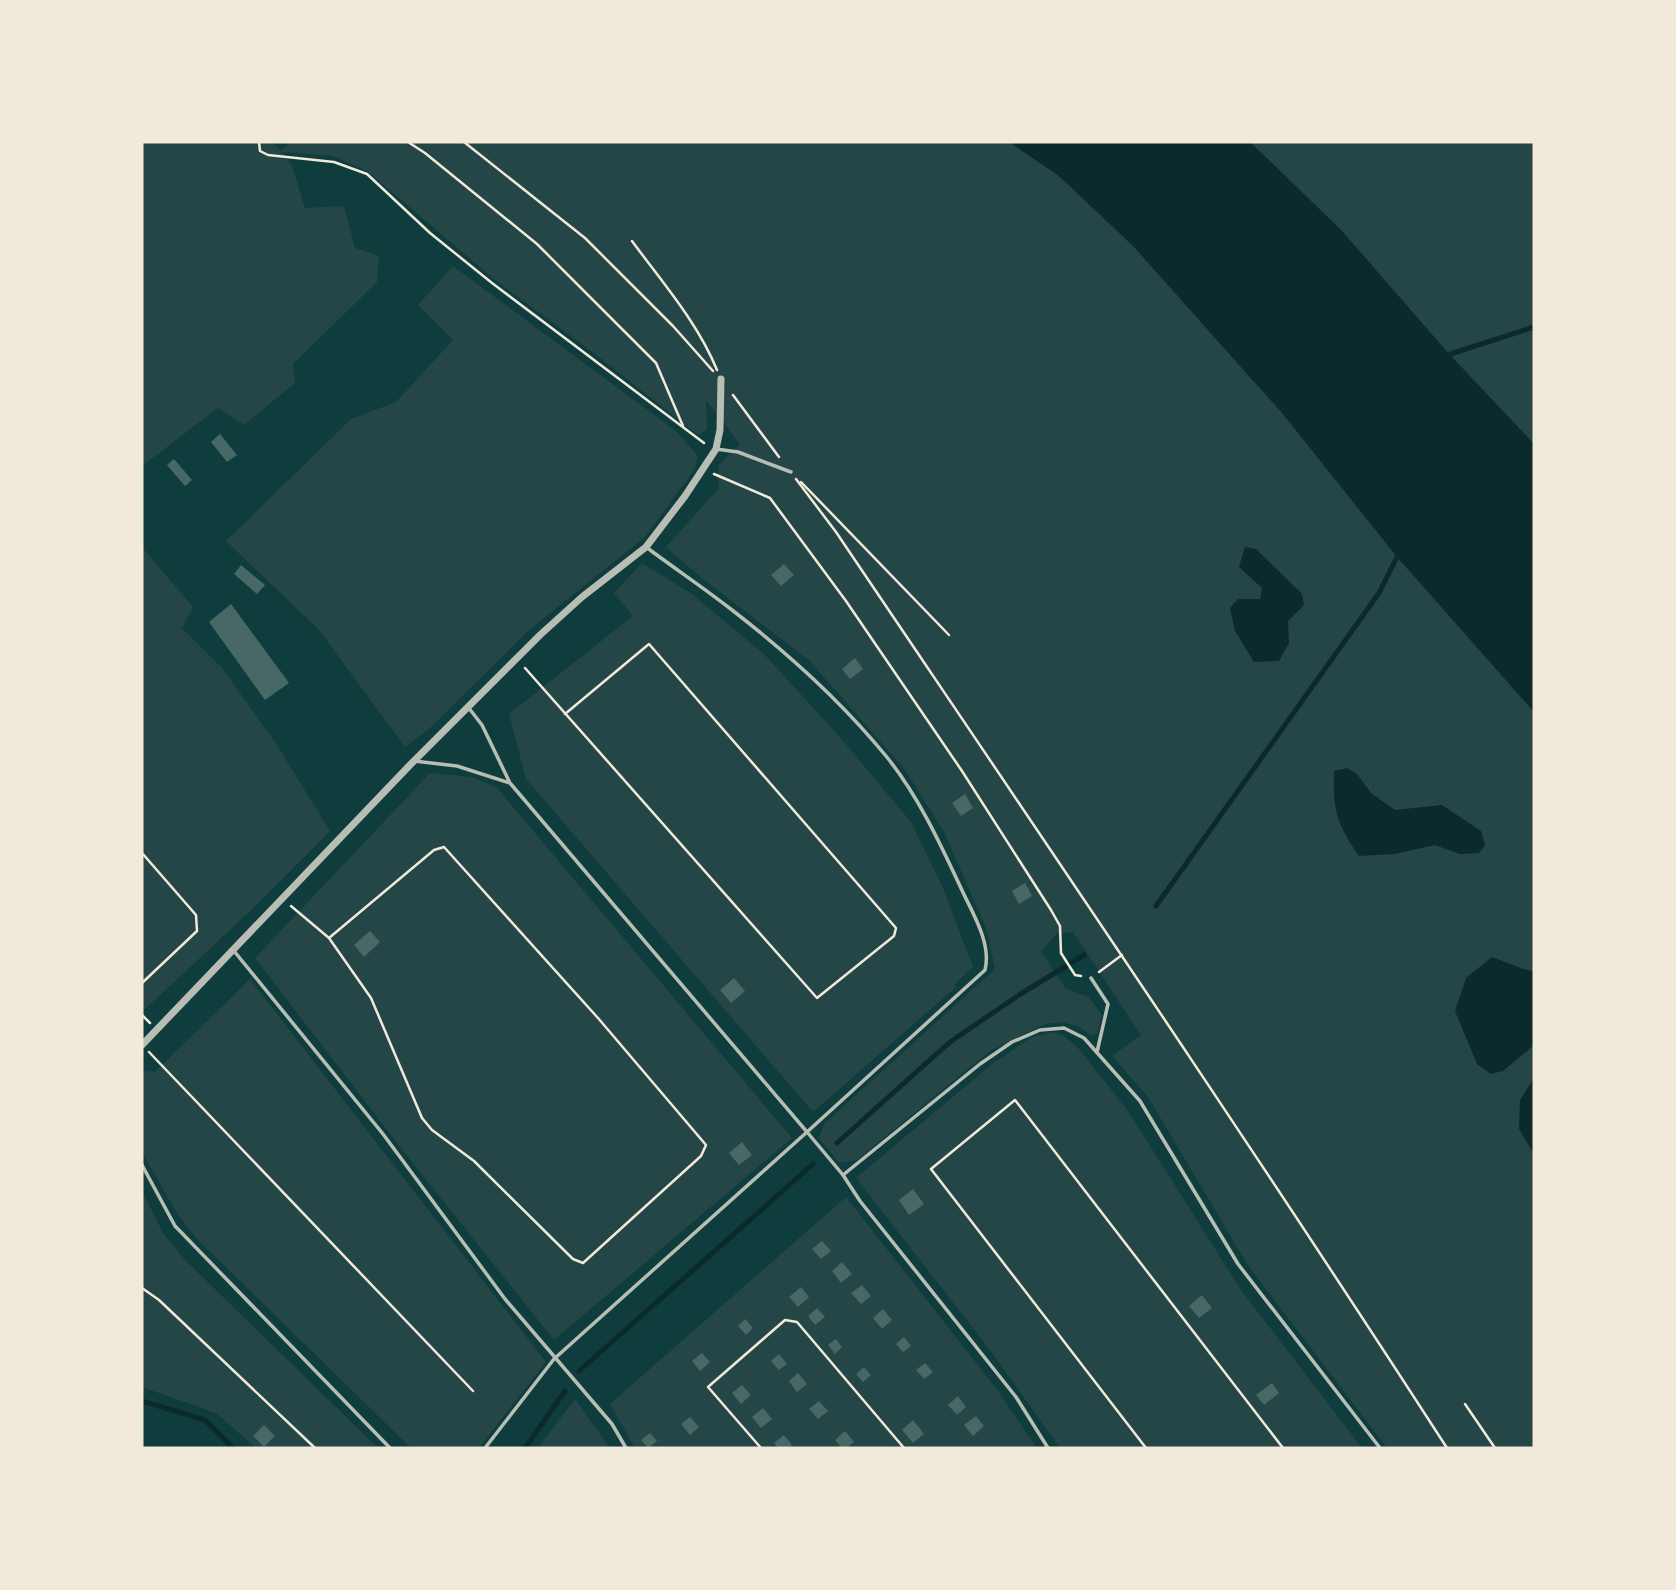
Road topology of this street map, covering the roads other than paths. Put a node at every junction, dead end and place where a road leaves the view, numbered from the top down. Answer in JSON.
{"nodes":[{"id":1,"x":721,"y":379,"type":"road end"},
{"id":2,"x":716,"y":449,"type":"junction"},
{"id":3,"x":791,"y":472,"type":"road end"},
{"id":4,"x":646,"y":547,"type":"junction"},
{"id":5,"x":468,"y":707,"type":"junction"},
{"id":6,"x":414,"y":761,"type":"junction"},
{"id":7,"x":510,"y":783,"type":"junction"},
{"id":8,"x":233,"y":951,"type":"junction"},
{"id":9,"x":1091,"y":978,"type":"dead end"},
{"id":10,"x":142,"y":1045,"type":"edge"},
{"id":11,"x":1097,"y":1052,"type":"junction"},
{"id":12,"x":807,"y":1132,"type":"junction"},
{"id":13,"x":142,"y":1165,"type":"edge"},
{"id":14,"x":843,"y":1175,"type":"junction"},
{"id":15,"x":554,"y":1359,"type":"junction"},
{"id":16,"x":390,"y":1448,"type":"edge"},
{"id":17,"x":485,"y":1448,"type":"edge"},
{"id":18,"x":626,"y":1448,"type":"edge"},
{"id":19,"x":1048,"y":1448,"type":"edge"},
{"id":20,"x":1380,"y":1448,"type":"edge"}],
"edges":[{"from":1,"to":2,"type":"street"},
{"from":2,"to":3,"type":"lane"},
{"from":2,"to":4,"type":"street"},
{"from":4,"to":5,"type":"street"},
{"from":4,"to":12,"type":"lane"},
{"from":5,"to":6,"type":"street"},
{"from":5,"to":7,"type":"lane"},
{"from":6,"to":7,"type":"lane"},
{"from":6,"to":8,"type":"street"},
{"from":7,"to":12,"type":"lane"},
{"from":8,"to":10,"type":"street"},
{"from":8,"to":15,"type":"lane"},
{"from":9,"to":11,"type":"lane"},
{"from":11,"to":14,"type":"lane"},
{"from":11,"to":20,"type":"lane"},
{"from":12,"to":14,"type":"lane"},
{"from":12,"to":15,"type":"lane"},
{"from":13,"to":16,"type":"lane"},
{"from":14,"to":19,"type":"lane"},
{"from":15,"to":17,"type":"lane"},
{"from":15,"to":18,"type":"lane"}]}
